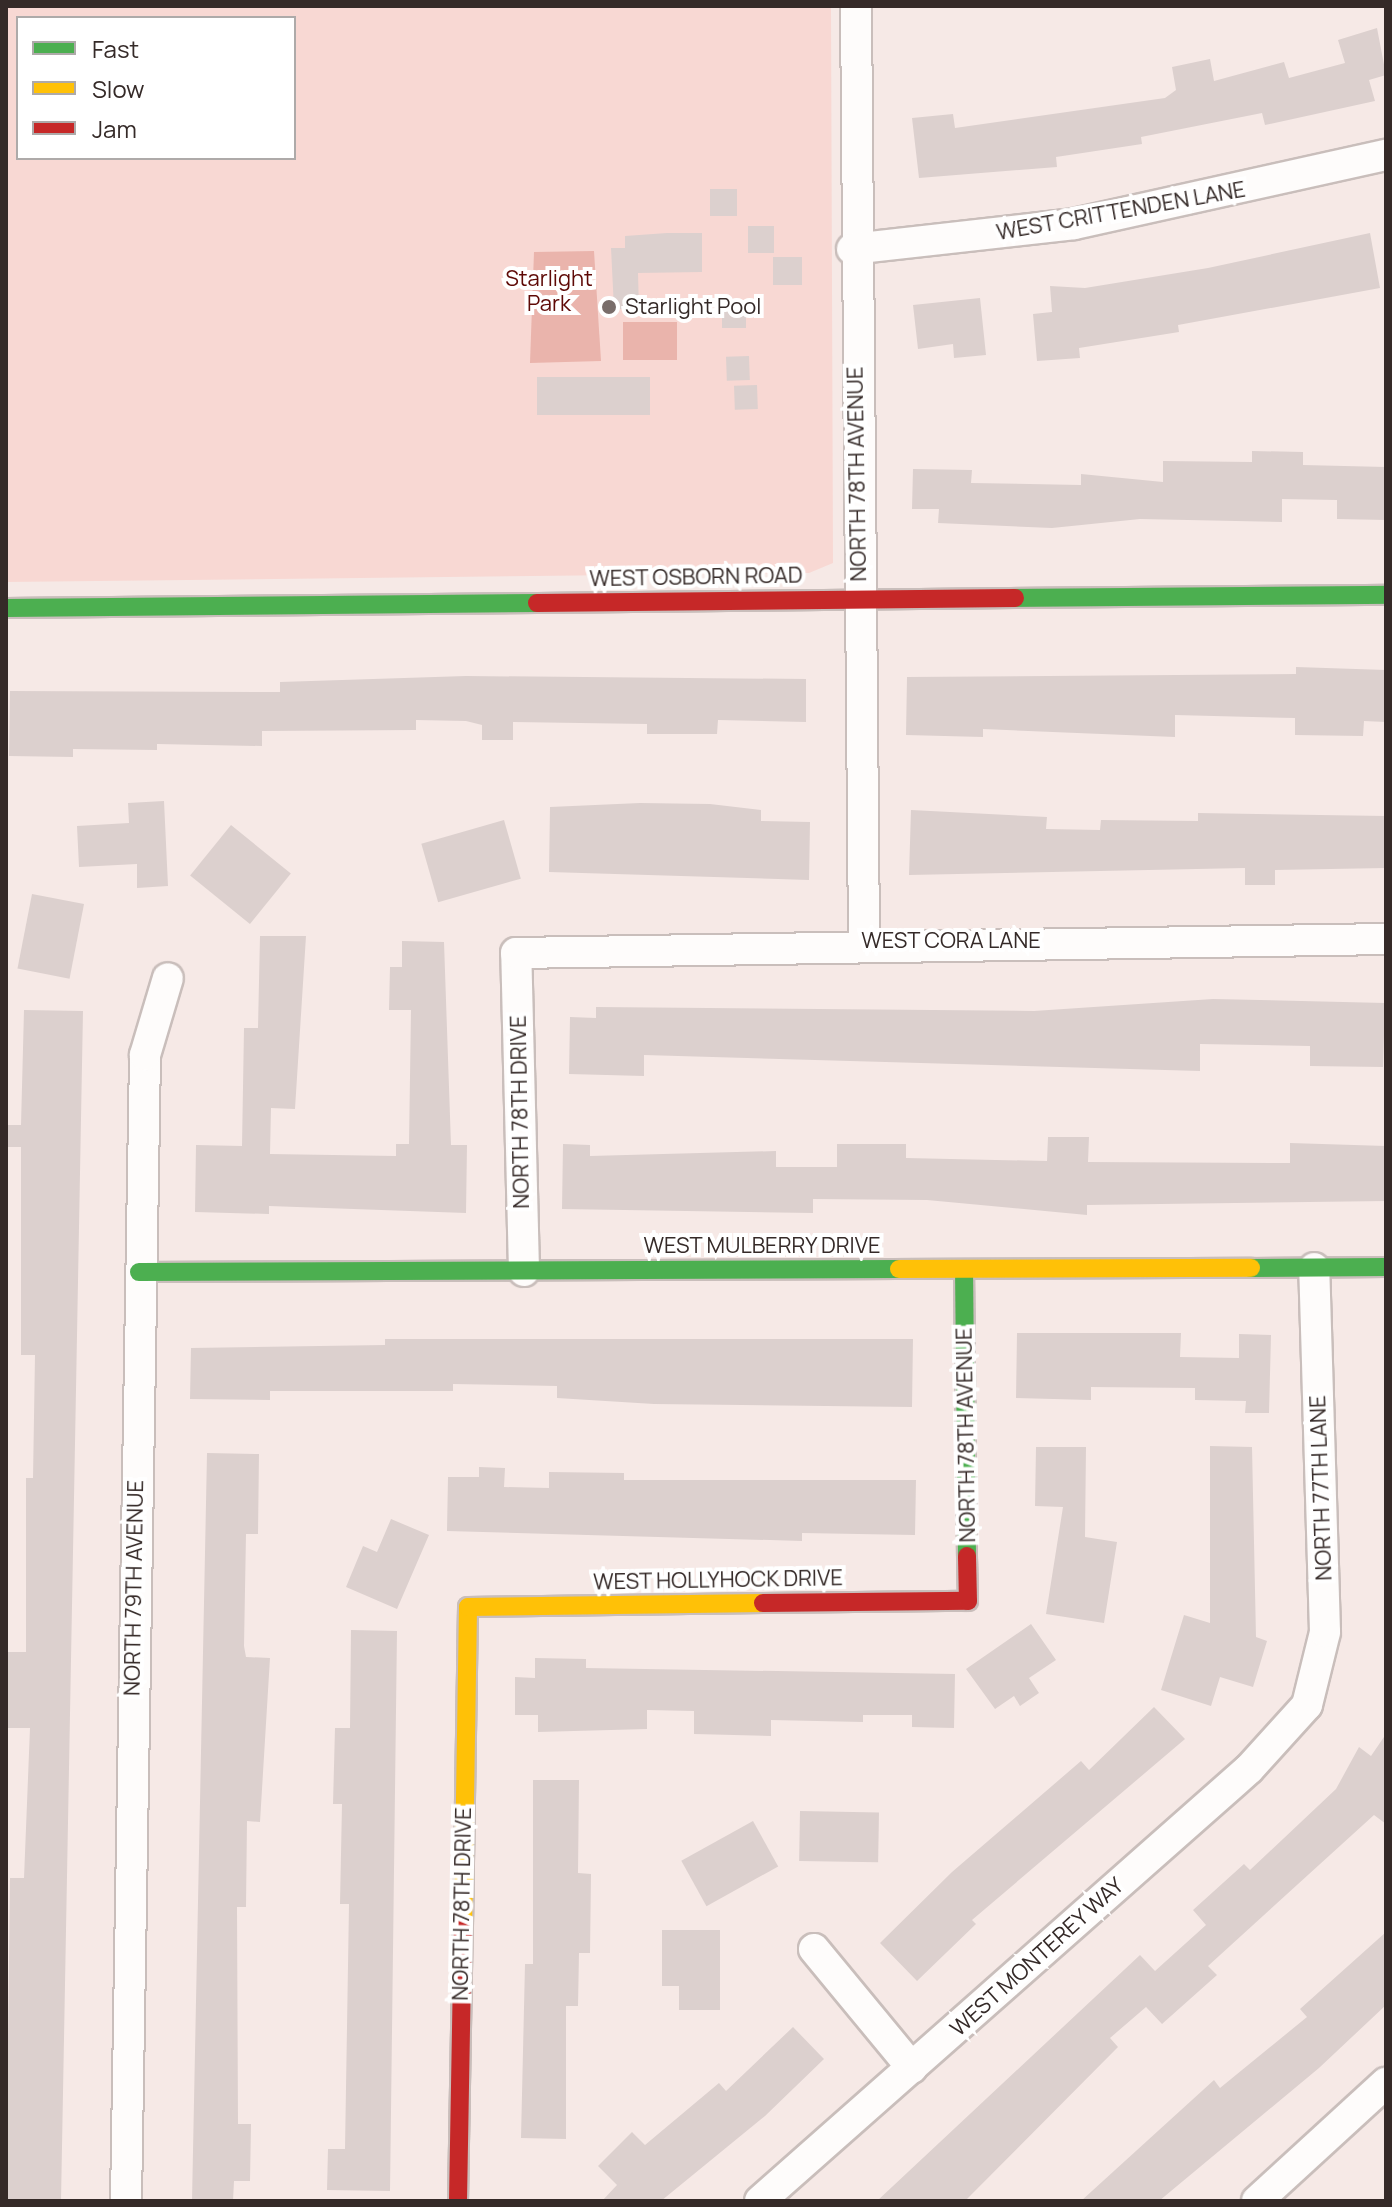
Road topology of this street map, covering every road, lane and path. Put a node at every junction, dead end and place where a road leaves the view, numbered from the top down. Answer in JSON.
{"nodes":[{"id":1,"x":856,"y":6,"type":"edge"},
{"id":2,"x":1386,"y":155,"type":"edge"},
{"id":3,"x":852,"y":249,"type":"junction"},
{"id":4,"x":1386,"y":595,"type":"edge"},
{"id":5,"x":859,"y":600,"type":"junction"},
{"id":6,"x":6,"y":608,"type":"edge"},
{"id":7,"x":1386,"y":939,"type":"edge"},
{"id":8,"x":864,"y":942,"type":"junction"},
{"id":9,"x":516,"y":953,"type":"joint"},
{"id":10,"x":168,"y":978,"type":"dead end"},
{"id":11,"x":1386,"y":1267,"type":"edge"},
{"id":12,"x":1314,"y":1268,"type":"junction"},
{"id":13,"x":964,"y":1269,"type":"junction"},
{"id":14,"x":524,"y":1271,"type":"junction"},
{"id":15,"x":139,"y":1272,"type":"junction"},
{"id":16,"x":968,"y":1601,"type":"joint"},
{"id":17,"x":468,"y":1607,"type":"joint"},
{"id":18,"x":1307,"y":1705,"type":"joint"},
{"id":19,"x":814,"y":1949,"type":"dead end"},
{"id":20,"x":912,"y":2068,"type":"junction"},
{"id":21,"x":1386,"y":2083,"type":"edge"},
{"id":22,"x":126,"y":2201,"type":"edge"},
{"id":23,"x":458,"y":2201,"type":"edge"},
{"id":24,"x":760,"y":2201,"type":"edge"},
{"id":25,"x":1257,"y":2201,"type":"edge"}],
"edges":[{"from":1,"to":3,"type":"street","name":"NORTH 78TH AVENUE"},
{"from":2,"to":3,"type":"street","name":"WEST CRITTENDEN LANE"},
{"from":3,"to":5,"type":"street","name":"NORTH 78TH AVENUE"},
{"from":4,"to":5,"type":"street","name":"WEST OSBORN ROAD"},
{"from":5,"to":6,"type":"street","name":"WEST OSBORN ROAD"},
{"from":5,"to":8,"type":"street","name":"NORTH 78TH AVENUE"},
{"from":7,"to":8,"type":"street","name":"WEST CORA LANE"},
{"from":8,"to":9,"type":"street","name":"WEST CORA LANE"},
{"from":9,"to":14,"type":"street","name":"NORTH 78TH DRIVE"},
{"from":10,"to":15,"type":"street","name":"NORTH 79TH AVENUE"},
{"from":11,"to":12,"type":"street","name":"WEST MULBERRY DRIVE"},
{"from":12,"to":13,"type":"street","name":"WEST MULBERRY DRIVE"},
{"from":12,"to":18,"type":"street","name":"NORTH 77TH LANE"},
{"from":13,"to":14,"type":"street","name":"WEST MULBERRY DRIVE"},
{"from":13,"to":16,"type":"street","name":"NORTH 78TH AVENUE"},
{"from":14,"to":15,"type":"street","name":"WEST MULBERRY DRIVE"},
{"from":15,"to":22,"type":"street","name":"NORTH 79TH AVENUE"},
{"from":16,"to":17,"type":"street","name":"WEST HOLLYHOCK DRIVE"},
{"from":17,"to":23,"type":"street","name":"NORTH 78TH DRIVE"},
{"from":18,"to":20,"type":"street","name":"WEST MONTEREY WAY"},
{"from":19,"to":20,"type":"street"},
{"from":20,"to":24,"type":"street","name":"WEST MONTEREY WAY"},
{"from":21,"to":25,"type":"street"}]}
